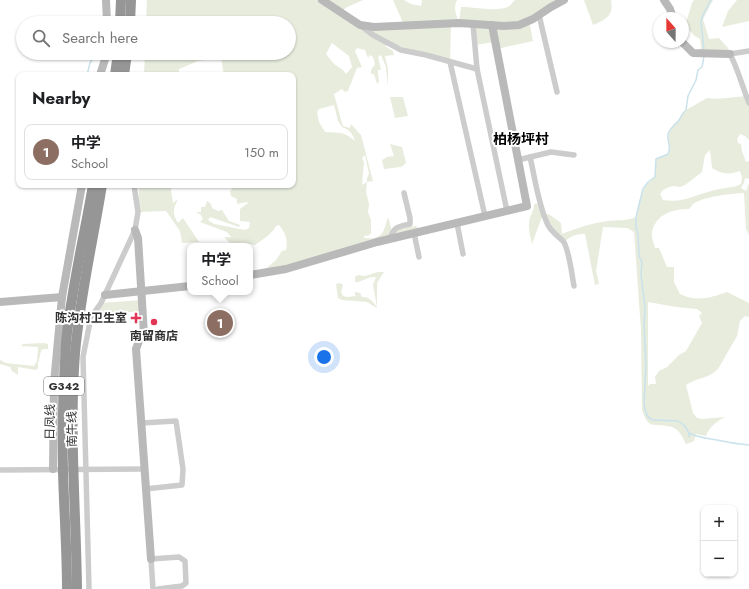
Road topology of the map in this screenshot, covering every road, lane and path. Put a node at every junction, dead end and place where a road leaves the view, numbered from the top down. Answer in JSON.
{"nodes":[{"id":1,"x":106,"y":0,"type":"edge"},
{"id":2,"x":121,"y":0,"type":"edge"},
{"id":3,"x":131,"y":0,"type":"edge"},
{"id":4,"x":322,"y":0,"type":"edge"},
{"id":5,"x":564,"y":0,"type":"edge"},
{"id":6,"x":664,"y":0,"type":"edge"},
{"id":7,"x":671,"y":12,"type":"edge"},
{"id":8,"x":539,"y":15,"type":"junction"},
{"id":9,"x":107,"y":16,"type":"edge"},
{"id":10,"x":120,"y":16,"type":"edge"},
{"id":11,"x":130,"y":16,"type":"edge"},
{"id":12,"x":472,"y":24,"type":"junction"},
{"id":13,"x":360,"y":25,"type":"junction"},
{"id":14,"x":492,"y":25,"type":"junction"},
{"id":15,"x":688,"y":48,"type":"edge"},
{"id":16,"x":749,"y":51,"type":"edge"},
{"id":17,"x":730,"y":54,"type":"junction"},
{"id":18,"x":105,"y":60,"type":"edge"},
{"id":19,"x":117,"y":60,"type":"edge"},
{"id":20,"x":126,"y":60,"type":"edge"},
{"id":21,"x":450,"y":62,"type":"junction"},
{"id":22,"x":477,"y":69,"type":"junction"},
{"id":23,"x":101,"y":72,"type":"edge"},
{"id":24,"x":115,"y":72,"type":"edge"},
{"id":25,"x":124,"y":72,"type":"edge"},
{"id":26,"x":557,"y":92,"type":"dead end"},
{"id":27,"x":749,"y":103,"type":"edge"},
{"id":28,"x":574,"y":155,"type":"dead end"},
{"id":29,"x":530,"y":157,"type":"junction"},
{"id":30,"x":518,"y":160,"type":"junction"},
{"id":31,"x":81,"y":188,"type":"edge"},
{"id":32,"x":92,"y":188,"type":"edge"},
{"id":33,"x":101,"y":188,"type":"edge"},
{"id":34,"x":134,"y":188,"type":"edge"},
{"id":35,"x":404,"y":194,"type":"dead end"},
{"id":36,"x":507,"y":211,"type":"junction"},
{"id":37,"x":485,"y":216,"type":"junction"},
{"id":38,"x":457,"y":223,"type":"junction"},
{"id":39,"x":135,"y":230,"type":"junction"},
{"id":40,"x":414,"y":233,"type":"junction"},
{"id":41,"x":390,"y":239,"type":"junction"},
{"id":42,"x":463,"y":254,"type":"dead end"},
{"id":43,"x":420,"y":257,"type":"dead end"},
{"id":44,"x":253,"y":274,"type":"edge"},
{"id":45,"x":187,"y":286,"type":"edge"},
{"id":46,"x":574,"y":286,"type":"dead end"},
{"id":47,"x":141,"y":291,"type":"junction"},
{"id":48,"x":105,"y":295,"type":"junction"},
{"id":49,"x":62,"y":297,"type":"junction"},
{"id":50,"x":0,"y":302,"type":"edge"},
{"id":51,"x":177,"y":332,"type":"dead end"},
{"id":52,"x":144,"y":334,"type":"junction"},
{"id":53,"x":141,"y":423,"type":"junction"},
{"id":54,"x":58,"y":469,"type":"junction"},
{"id":55,"x":74,"y":469,"type":"junction"},
{"id":56,"x":85,"y":469,"type":"junction"},
{"id":57,"x":144,"y":469,"type":"junction"},
{"id":58,"x":0,"y":470,"type":"edge"},
{"id":59,"x":145,"y":489,"type":"junction"},
{"id":60,"x":151,"y":559,"type":"junction"},
{"id":61,"x":67,"y":589,"type":"edge"},
{"id":62,"x":77,"y":589,"type":"edge"},
{"id":63,"x":89,"y":589,"type":"edge"},
{"id":64,"x":153,"y":589,"type":"edge"},
{"id":65,"x":158,"y":589,"type":"edge"}],
"edges":[{"from":1,"to":9,"type":"street"},
{"from":2,"to":10,"type":"highway"},
{"from":3,"to":11,"type":"highway"},
{"from":4,"to":13,"type":"street"},
{"from":5,"to":8,"type":"street"},
{"from":6,"to":7,"type":"street"},
{"from":8,"to":14,"type":"street"},
{"from":8,"to":26,"type":"street"},
{"from":12,"to":13,"type":"street"},
{"from":12,"to":14,"type":"street"},
{"from":12,"to":22,"type":"street"},
{"from":13,"to":21,"type":"street"},
{"from":14,"to":30,"type":"street"},
{"from":15,"to":17,"type":"street"},
{"from":16,"to":17,"type":"street"},
{"from":17,"to":27,"type":"street"},
{"from":18,"to":23,"type":"street"},
{"from":19,"to":24,"type":"highway"},
{"from":20,"to":25,"type":"highway"},
{"from":21,"to":22,"type":"street"},
{"from":21,"to":37,"type":"street"},
{"from":22,"to":36,"type":"street"},
{"from":28,"to":29,"type":"street"},
{"from":29,"to":30,"type":"street"},
{"from":29,"to":46,"type":"street"},
{"from":30,"to":36,"type":"street"},
{"from":31,"to":49,"type":"street"},
{"from":32,"to":54,"type":"highway","name":"日凤线","number":"G342"},
{"from":33,"to":55,"type":"highway","name":"日凤线","number":"G342"},
{"from":34,"to":39,"type":"street","name":"南牛线"},
{"from":35,"to":41,"type":"street"},
{"from":36,"to":37,"type":"street"},
{"from":37,"to":38,"type":"street"},
{"from":38,"to":40,"type":"street"},
{"from":38,"to":42,"type":"street"},
{"from":39,"to":47,"type":"street"},
{"from":39,"to":48,"type":"street","name":"南牛线"},
{"from":40,"to":41,"type":"street"},
{"from":40,"to":43,"type":"street"},
{"from":41,"to":44,"type":"street"},
{"from":45,"to":47,"type":"street"},
{"from":47,"to":48,"type":"street"},
{"from":47,"to":52,"type":"street"},
{"from":48,"to":56,"type":"street","name":"南牛线"},
{"from":49,"to":50,"type":"street"},
{"from":49,"to":54,"type":"street"},
{"from":51,"to":52,"type":"street"},
{"from":52,"to":53,"type":"street"},
{"from":53,"to":57,"type":"street"},
{"from":53,"to":59,"type":"street"},
{"from":54,"to":55,"type":"street"},
{"from":54,"to":58,"type":"street"},
{"from":54,"to":61,"type":"highway","name":"日凤线","number":"G342"},
{"from":55,"to":56,"type":"street"},
{"from":55,"to":62,"type":"highway","name":"日凤线","number":"G342"},
{"from":56,"to":57,"type":"street"},
{"from":56,"to":63,"type":"street","name":"南牛线"},
{"from":57,"to":59,"type":"street"},
{"from":59,"to":60,"type":"street"},
{"from":60,"to":64,"type":"street"},
{"from":60,"to":65,"type":"street"}]}
